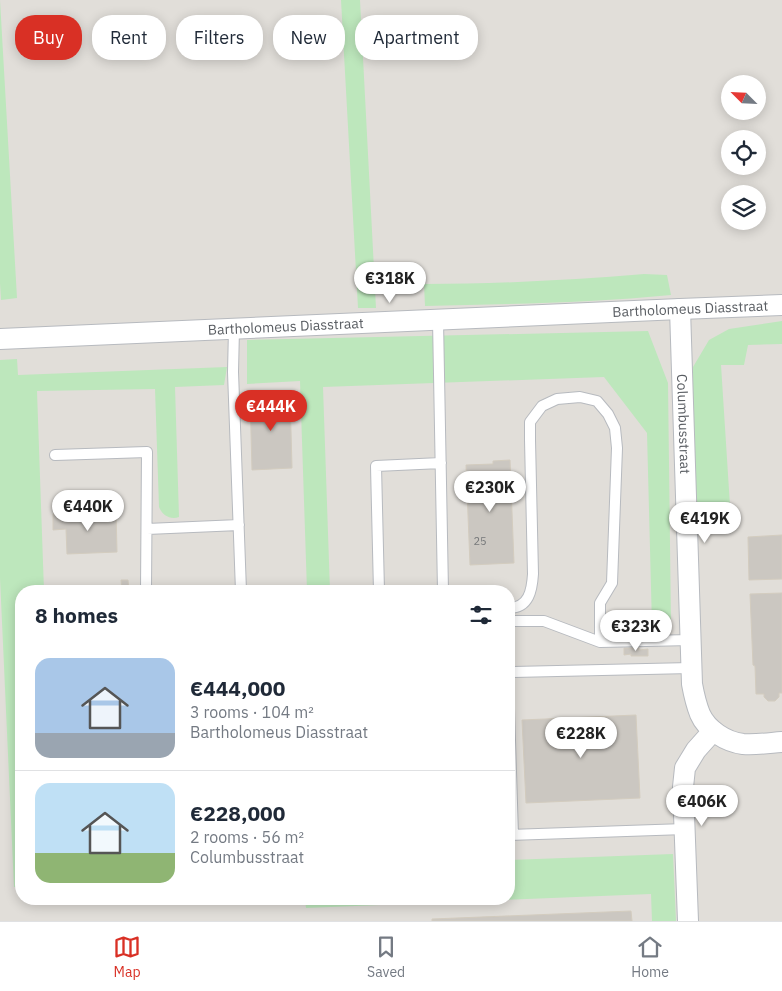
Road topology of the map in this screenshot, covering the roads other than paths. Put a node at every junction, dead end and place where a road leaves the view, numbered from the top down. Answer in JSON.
{"nodes":[{"id":1,"x":782,"y":305,"type":"edge"},
{"id":2,"x":680,"y":309,"type":"junction"},
{"id":3,"x":438,"y":320,"type":"junction"},
{"id":4,"x":234,"y":329,"type":"junction"},
{"id":5,"x":0,"y":340,"type":"edge"},
{"id":6,"x":55,"y":455,"type":"dead end"},
{"id":7,"x":441,"y":463,"type":"junction"},
{"id":8,"x":239,"y":525,"type":"junction"},
{"id":9,"x":147,"y":529,"type":"junction"},
{"id":10,"x":146,"y":585,"type":"edge"},
{"id":11,"x":241,"y":585,"type":"edge"},
{"id":12,"x":379,"y":585,"type":"edge"},
{"id":13,"x":443,"y":585,"type":"edge"},
{"id":14,"x":515,"y":608,"type":"edge"},
{"id":15,"x":515,"y":621,"type":"edge"},
{"id":16,"x":691,"y":640,"type":"junction"},
{"id":17,"x":600,"y":642,"type":"junction"},
{"id":18,"x":692,"y":668,"type":"junction"},
{"id":19,"x":515,"y":672,"type":"edge"},
{"id":20,"x":713,"y":731,"type":"junction"},
{"id":21,"x":782,"y":742,"type":"edge"},
{"id":22,"x":684,"y":829,"type":"junction"},
{"id":23,"x":515,"y":835,"type":"edge"},
{"id":24,"x":688,"y":921,"type":"edge"}],
"edges":[{"from":1,"to":2,"type":"street","name":"Bartholomeus Diasstraat"},
{"from":2,"to":3,"type":"street","name":"Bartholomeus Diasstraat"},
{"from":2,"to":16,"type":"street","name":"Columbusstraat"},
{"from":3,"to":4,"type":"street","name":"Bartholomeus Diasstraat"},
{"from":3,"to":7,"type":"lane"},
{"from":4,"to":5,"type":"street","name":"Bartholomeus Diasstraat"},
{"from":4,"to":8,"type":"lane"},
{"from":6,"to":9,"type":"lane"},
{"from":7,"to":12,"type":"lane"},
{"from":7,"to":13,"type":"lane"},
{"from":8,"to":9,"type":"lane"},
{"from":8,"to":11,"type":"lane"},
{"from":9,"to":10,"type":"lane"},
{"from":14,"to":17,"type":"lane"},
{"from":15,"to":17,"type":"lane"},
{"from":16,"to":17,"type":"lane"},
{"from":16,"to":18,"type":"street","name":"Columbusstraat"},
{"from":18,"to":19,"type":"lane"},
{"from":18,"to":20,"type":"street","name":"Columbusstraat"},
{"from":20,"to":21,"type":"street","name":"Columbusstraat"},
{"from":20,"to":22,"type":"street"},
{"from":22,"to":23,"type":"lane"},
{"from":22,"to":24,"type":"street"}]}
